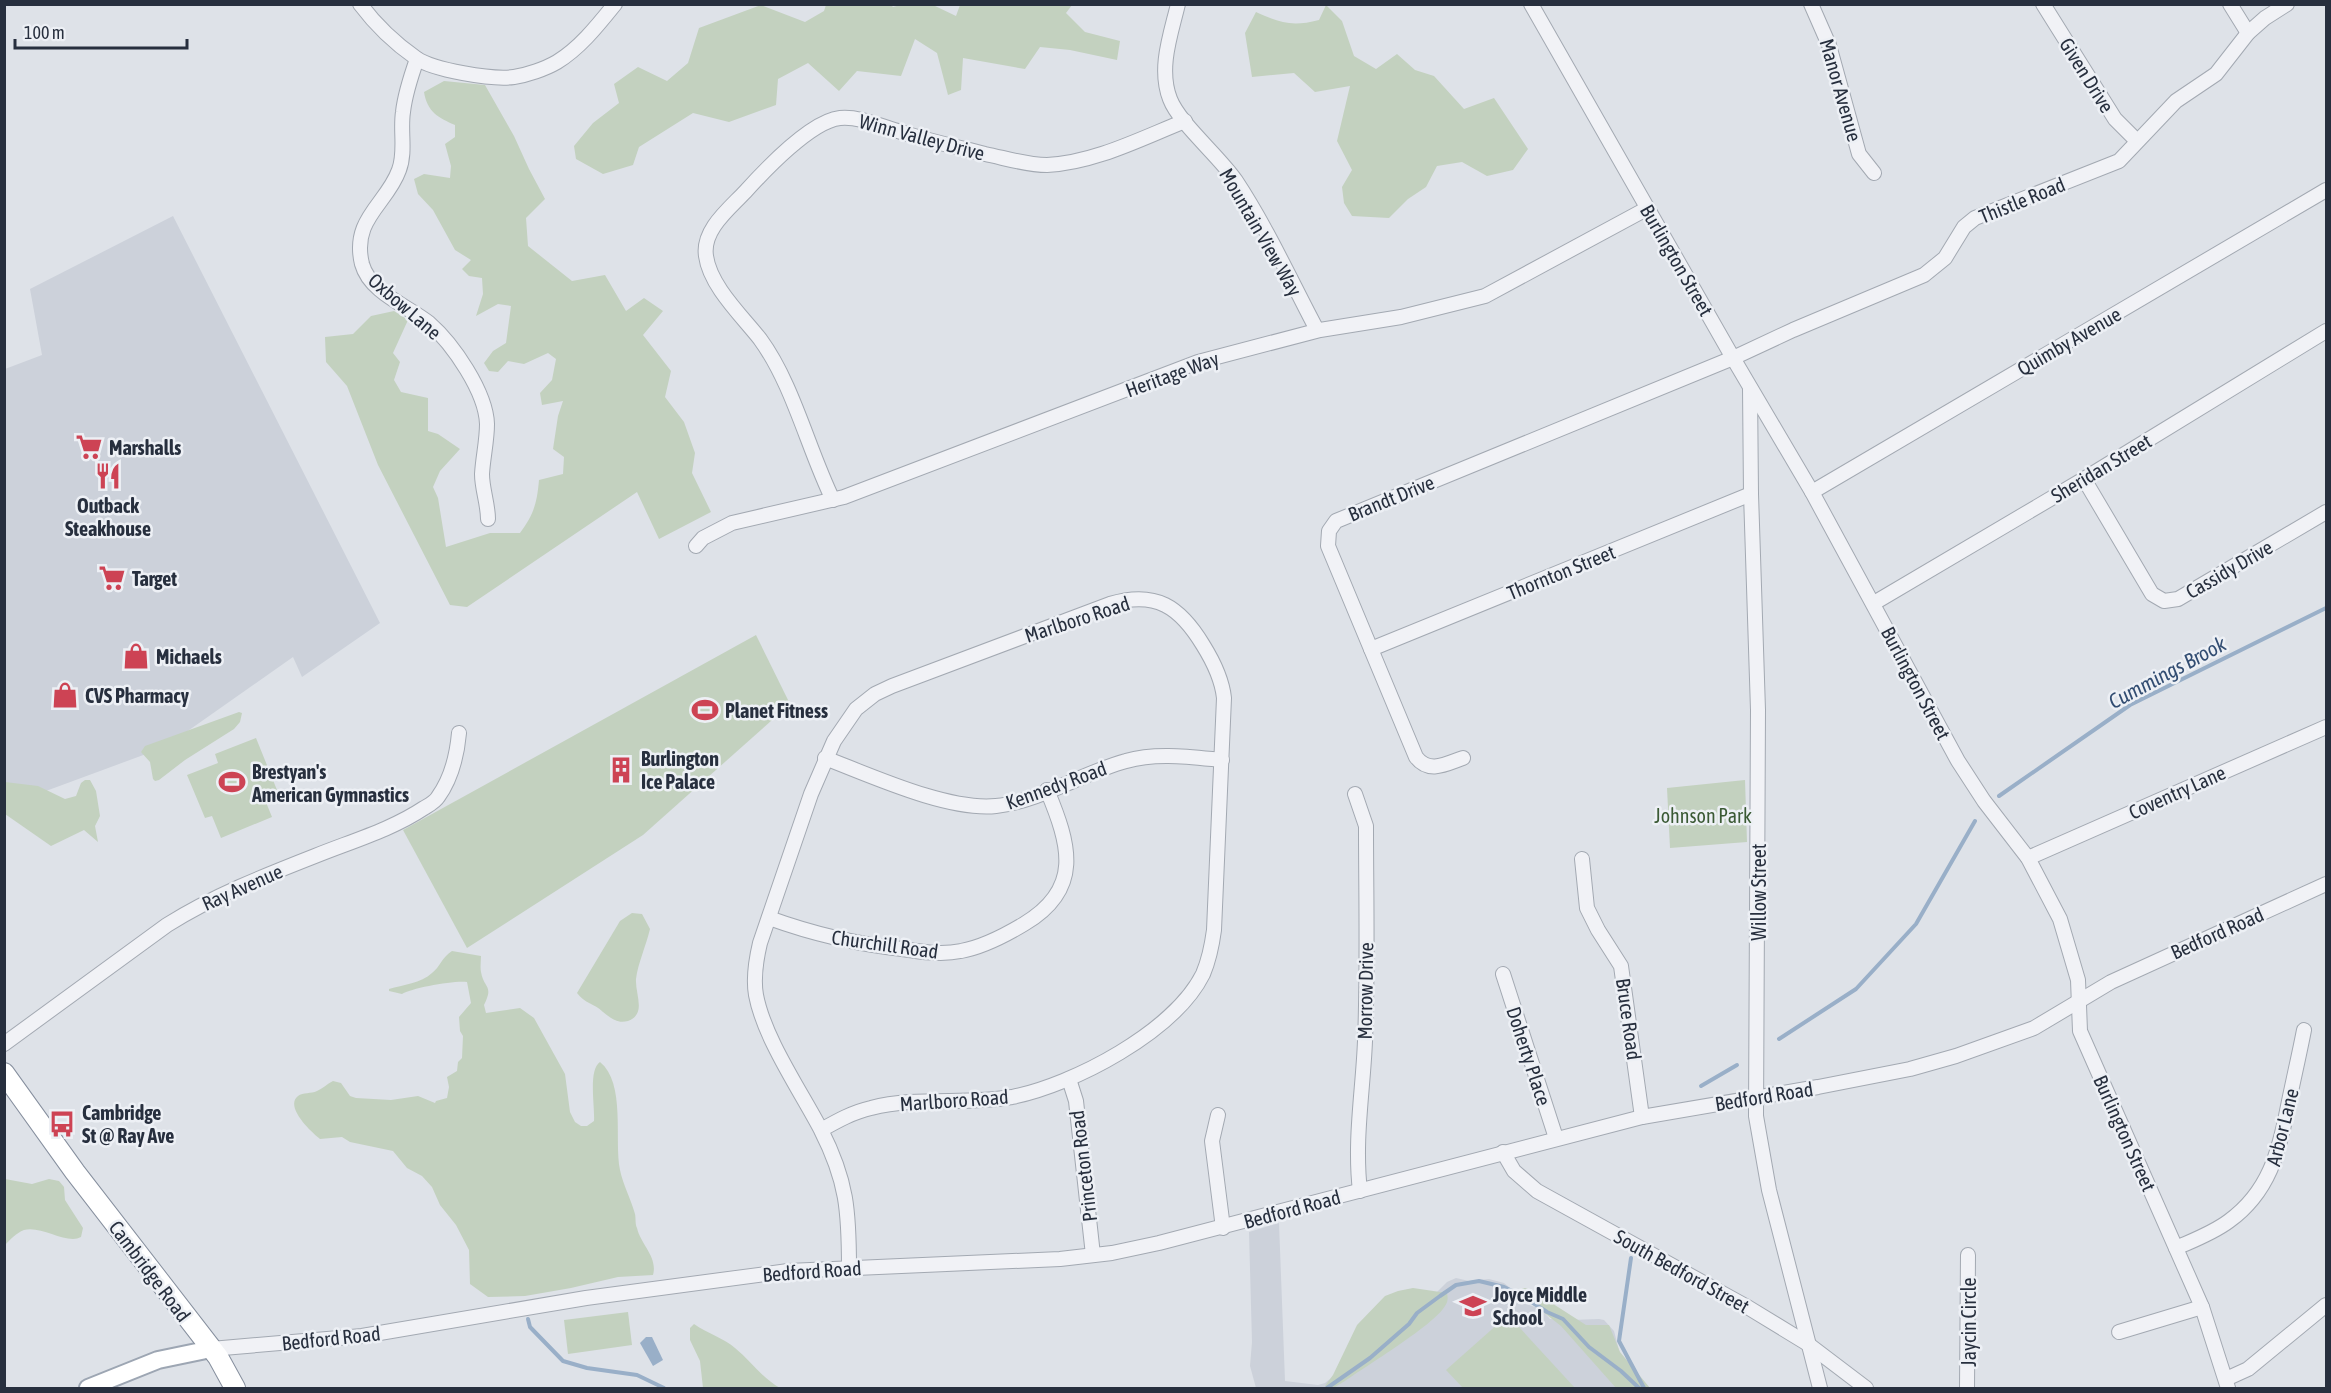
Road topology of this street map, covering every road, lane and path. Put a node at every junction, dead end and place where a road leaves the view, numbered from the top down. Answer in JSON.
{"nodes":[{"id":1,"x":360,"y":4,"type":"edge"},
{"id":2,"x":615,"y":4,"type":"edge"},
{"id":3,"x":1178,"y":4,"type":"edge"},
{"id":4,"x":1531,"y":4,"type":"edge"},
{"id":5,"x":1811,"y":4,"type":"edge"},
{"id":6,"x":2043,"y":4,"type":"edge"},
{"id":7,"x":2230,"y":4,"type":"edge"},
{"id":8,"x":2287,"y":4,"type":"edge"},
{"id":9,"x":2248,"y":33,"type":"junction"},
{"id":10,"x":417,"y":59,"type":"junction"},
{"id":11,"x":1185,"y":121,"type":"junction"},
{"id":12,"x":2137,"y":141,"type":"junction"},
{"id":13,"x":1874,"y":173,"type":"dead end"},
{"id":14,"x":2326,"y":190,"type":"edge"},
{"id":15,"x":1648,"y":208,"type":"junction"},
{"id":16,"x":1317,"y":330,"type":"junction"},
{"id":17,"x":2326,"y":332,"type":"edge"},
{"id":18,"x":1733,"y":358,"type":"junction"},
{"id":19,"x":1750,"y":388,"type":"junction"},
{"id":20,"x":2084,"y":479,"type":"junction"},
{"id":21,"x":1812,"y":492,"type":"junction"},
{"id":22,"x":1751,"y":494,"type":"junction"},
{"id":23,"x":833,"y":500,"type":"junction"},
{"id":24,"x":2326,"y":512,"type":"edge"},
{"id":25,"x":488,"y":519,"type":"dead end"},
{"id":26,"x":696,"y":546,"type":"dead end"},
{"id":27,"x":1874,"y":603,"type":"junction"},
{"id":28,"x":1371,"y":649,"type":"junction"},
{"id":29,"x":2326,"y":727,"type":"edge"},
{"id":30,"x":459,"y":733,"type":"dead end"},
{"id":31,"x":825,"y":758,"type":"junction"},
{"id":32,"x":1463,"y":758,"type":"dead end"},
{"id":33,"x":1222,"y":760,"type":"junction"},
{"id":34,"x":1047,"y":790,"type":"junction"},
{"id":35,"x":1354,"y":794,"type":"dead end"},
{"id":36,"x":2028,"y":858,"type":"junction"},
{"id":37,"x":1582,"y":859,"type":"dead end"},
{"id":38,"x":2326,"y":884,"type":"edge"},
{"id":39,"x":769,"y":918,"type":"junction"},
{"id":40,"x":1503,"y":974,"type":"dead end"},
{"id":41,"x":2078,"y":1001,"type":"junction"},
{"id":42,"x":2304,"y":1030,"type":"dead end"},
{"id":43,"x":4,"y":1044,"type":"edge"},
{"id":44,"x":4,"y":1073,"type":"edge"},
{"id":45,"x":1069,"y":1079,"type":"junction"},
{"id":46,"x":1755,"y":1098,"type":"junction"},
{"id":47,"x":1218,"y":1115,"type":"dead end"},
{"id":48,"x":1642,"y":1117,"type":"junction"},
{"id":49,"x":821,"y":1130,"type":"junction"},
{"id":50,"x":1556,"y":1138,"type":"junction"},
{"id":51,"x":1503,"y":1152,"type":"junction"},
{"id":52,"x":1360,"y":1191,"type":"junction"},
{"id":53,"x":1223,"y":1228,"type":"junction"},
{"id":54,"x":2176,"y":1248,"type":"junction"},
{"id":55,"x":1094,"y":1255,"type":"junction"},
{"id":56,"x":1968,"y":1255,"type":"dead end"},
{"id":57,"x":849,"y":1268,"type":"junction"},
{"id":58,"x":2326,"y":1305,"type":"edge"},
{"id":59,"x":2202,"y":1307,"type":"junction"},
{"id":60,"x":2119,"y":1332,"type":"dead end"},
{"id":61,"x":1808,"y":1344,"type":"junction"},
{"id":62,"x":211,"y":1349,"type":"junction"},
{"id":63,"x":2227,"y":1384,"type":"edge"},
{"id":64,"x":88,"y":1389,"type":"edge"},
{"id":65,"x":235,"y":1389,"type":"edge"},
{"id":66,"x":1820,"y":1389,"type":"edge"},
{"id":67,"x":1866,"y":1389,"type":"edge"},
{"id":68,"x":1967,"y":1389,"type":"edge"}],
"edges":[{"from":1,"to":10,"type":"street"},
{"from":2,"to":10,"type":"street"},
{"from":3,"to":11,"type":"street","name":"Mountain View Way"},
{"from":4,"to":15,"type":"street","name":"Burlington Street"},
{"from":5,"to":13,"type":"street","name":"Manor Avenue"},
{"from":6,"to":12,"type":"street","name":"Given Drive"},
{"from":7,"to":9,"type":"street"},
{"from":8,"to":9,"type":"street","name":"Thistle Road"},
{"from":9,"to":12,"type":"street","name":"Thistle Road"},
{"from":10,"to":25,"type":"street","name":"Oxbow Lane"},
{"from":11,"to":16,"type":"street","name":"Mountain View Way"},
{"from":11,"to":23,"type":"street","name":"Winn Valley Drive"},
{"from":12,"to":18,"type":"street","name":"Thistle Road"},
{"from":14,"to":21,"type":"street","name":"Quimby Avenue"},
{"from":15,"to":16,"type":"street","name":"Heritage Way"},
{"from":15,"to":18,"type":"street","name":"Burlington Street"},
{"from":16,"to":23,"type":"street","name":"Heritage Way"},
{"from":17,"to":20,"type":"street","name":"Sheridan Street"},
{"from":18,"to":19,"type":"street","name":"Burlington Street"},
{"from":18,"to":28,"type":"street","name":"Brandt Drive"},
{"from":19,"to":21,"type":"street","name":"Burlington Street"},
{"from":19,"to":22,"type":"street","name":"Willow Street"},
{"from":20,"to":24,"type":"street","name":"Cassidy Drive"},
{"from":20,"to":27,"type":"street","name":"Sheridan Street"},
{"from":21,"to":27,"type":"street","name":"Burlington Street"},
{"from":22,"to":28,"type":"street","name":"Thornton Street"},
{"from":22,"to":46,"type":"street","name":"Willow Street"},
{"from":23,"to":26,"type":"street","name":"Heritage Way"},
{"from":27,"to":36,"type":"street","name":"Burlington Street"},
{"from":28,"to":32,"type":"street","name":"Brandt Drive"},
{"from":29,"to":36,"type":"street","name":"Coventry Lane"},
{"from":30,"to":43,"type":"street","name":"Ray Avenue"},
{"from":31,"to":33,"type":"street","name":"Marlboro Road"},
{"from":31,"to":34,"type":"street","name":"Kennedy Road"},
{"from":31,"to":39,"type":"street","name":"Marlboro Road"},
{"from":33,"to":34,"type":"street","name":"Kennedy Road"},
{"from":33,"to":45,"type":"street","name":"Marlboro Road"},
{"from":34,"to":39,"type":"street","name":"Churchill Road"},
{"from":35,"to":52,"type":"street","name":"Morrow Drive"},
{"from":36,"to":41,"type":"street","name":"Burlington Street"},
{"from":37,"to":48,"type":"street","name":"Bruce Road"},
{"from":38,"to":41,"type":"street","name":"Bedford Road"},
{"from":39,"to":49,"type":"street","name":"Marlboro Road"},
{"from":40,"to":50,"type":"street","name":"Doherty Place"},
{"from":41,"to":46,"type":"street","name":"Bedford Road"},
{"from":41,"to":54,"type":"street","name":"Burlington Street"},
{"from":42,"to":54,"type":"street","name":"Arbor Lane"},
{"from":44,"to":62,"type":"highway","name":"Cambridge Road"},
{"from":45,"to":49,"type":"street","name":"Marlboro Road"},
{"from":45,"to":55,"type":"street","name":"Princeton Road"},
{"from":46,"to":48,"type":"street","name":"Bedford Road"},
{"from":46,"to":61,"type":"street","name":"Willow Street"},
{"from":47,"to":53,"type":"street"},
{"from":48,"to":50,"type":"street","name":"Bedford Road"},
{"from":49,"to":57,"type":"street","name":"Marlboro Road"},
{"from":50,"to":51,"type":"street","name":"Bedford Road"},
{"from":51,"to":52,"type":"street","name":"Bedford Road"},
{"from":51,"to":61,"type":"street","name":"South Bedford Street"},
{"from":52,"to":53,"type":"street","name":"Bedford Road"},
{"from":53,"to":55,"type":"street","name":"Bedford Road"},
{"from":54,"to":59,"type":"street","name":"Burlington Street"},
{"from":55,"to":57,"type":"street","name":"Bedford Road"},
{"from":56,"to":68,"type":"street","name":"Jaycin Circle"},
{"from":57,"to":62,"type":"street","name":"Bedford Road"},
{"from":58,"to":63,"type":"street"},
{"from":59,"to":60,"type":"street"},
{"from":59,"to":63,"type":"street","name":"Burlington Street"},
{"from":61,"to":66,"type":"street","name":"Willow Street"},
{"from":61,"to":67,"type":"street","name":"South Bedford Street"},
{"from":62,"to":64,"type":"main road"},
{"from":62,"to":65,"type":"highway","name":"Cambridge Road"}]}
